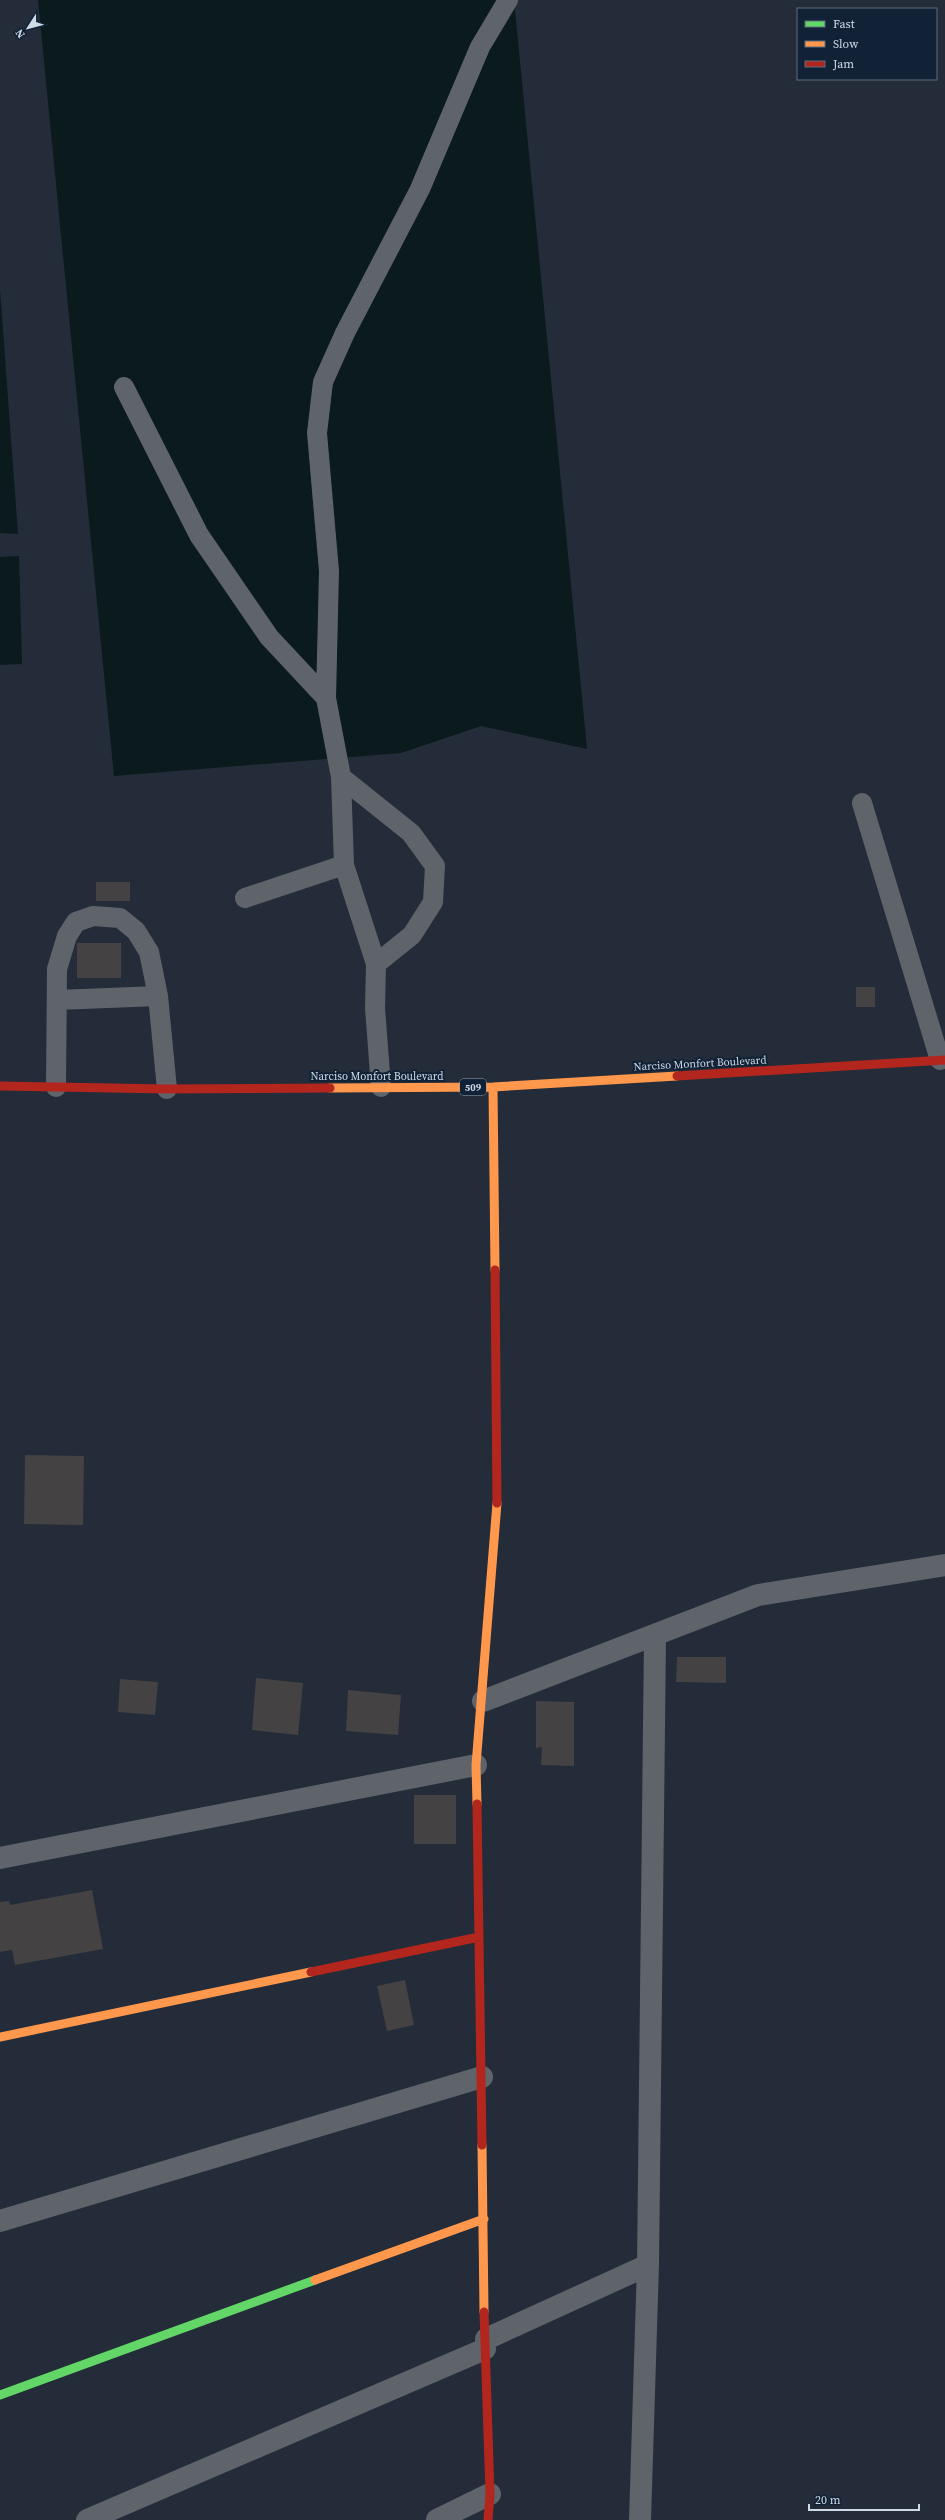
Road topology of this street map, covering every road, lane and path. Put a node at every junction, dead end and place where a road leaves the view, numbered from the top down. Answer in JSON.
{"nodes":[{"id":1,"x":508,"y":0,"type":"edge"},
{"id":2,"x":124,"y":387,"type":"dead end"},
{"id":3,"x":326,"y":698,"type":"junction"},
{"id":4,"x":341,"y":777,"type":"junction"},
{"id":5,"x":862,"y":803,"type":"dead end"},
{"id":6,"x":344,"y":865,"type":"junction"},
{"id":7,"x":245,"y":898,"type":"dead end"},
{"id":8,"x":376,"y":964,"type":"junction"},
{"id":9,"x":158,"y":996,"type":"junction"},
{"id":10,"x":57,"y":1000,"type":"junction"},
{"id":11,"x":943,"y":1060,"type":"edge"},
{"id":12,"x":0,"y":1086,"type":"edge"},
{"id":13,"x":56,"y":1087,"type":"junction"},
{"id":14,"x":381,"y":1087,"type":"junction"},
{"id":15,"x":492,"y":1087,"type":"junction"},
{"id":16,"x":167,"y":1089,"type":"junction"},
{"id":17,"x":945,"y":1565,"type":"edge"},
{"id":18,"x":655,"y":1636,"type":"junction"},
{"id":19,"x":483,"y":1701,"type":"junction"},
{"id":20,"x":476,"y":1765,"type":"junction"},
{"id":21,"x":0,"y":1858,"type":"edge"},
{"id":22,"x":479,"y":1937,"type":"junction"},
{"id":23,"x":0,"y":2037,"type":"edge"},
{"id":24,"x":482,"y":2077,"type":"junction"},
{"id":25,"x":484,"y":2219,"type":"junction"},
{"id":26,"x":0,"y":2221,"type":"edge"},
{"id":27,"x":648,"y":2265,"type":"junction"},
{"id":28,"x":485,"y":2344,"type":"junction"},
{"id":29,"x":0,"y":2395,"type":"edge"},
{"id":30,"x":490,"y":2494,"type":"junction"},
{"id":31,"x":87,"y":2520,"type":"edge"},
{"id":32,"x":437,"y":2520,"type":"edge"},
{"id":33,"x":488,"y":2520,"type":"edge"},
{"id":34,"x":640,"y":2520,"type":"edge"}],
"edges":[{"from":1,"to":3,"type":"lane"},
{"from":2,"to":3,"type":"lane"},
{"from":3,"to":4,"type":"lane"},
{"from":4,"to":6,"type":"lane"},
{"from":4,"to":8,"type":"lane"},
{"from":5,"to":11,"type":"lane"},
{"from":6,"to":7,"type":"lane"},
{"from":6,"to":8,"type":"lane"},
{"from":8,"to":14,"type":"lane"},
{"from":9,"to":10,"type":"lane"},
{"from":9,"to":10,"type":"lane"},
{"from":9,"to":16,"type":"lane"},
{"from":10,"to":13,"type":"lane"},
{"from":11,"to":15,"type":"street","name":"Narciso Monfort Boulevard","number":"509"},
{"from":12,"to":13,"type":"street","name":"Narciso Monfort Boulevard","number":"509"},
{"from":13,"to":16,"type":"street","name":"Narciso Monfort Boulevard","number":"509"},
{"from":14,"to":15,"type":"street","name":"Narciso Monfort Boulevard","number":"509"},
{"from":14,"to":16,"type":"street","name":"Narciso Monfort Boulevard","number":"509"},
{"from":15,"to":19,"type":"street"},
{"from":17,"to":18,"type":"street"},
{"from":18,"to":19,"type":"street"},
{"from":18,"to":27,"type":"street"},
{"from":19,"to":20,"type":"street"},
{"from":20,"to":21,"type":"street"},
{"from":20,"to":22,"type":"street"},
{"from":22,"to":23,"type":"street"},
{"from":22,"to":24,"type":"street"},
{"from":24,"to":25,"type":"street"},
{"from":24,"to":26,"type":"street"},
{"from":25,"to":28,"type":"street"},
{"from":25,"to":29,"type":"street"},
{"from":27,"to":28,"type":"street"},
{"from":27,"to":34,"type":"street"},
{"from":28,"to":30,"type":"street"},
{"from":28,"to":31,"type":"street"},
{"from":30,"to":32,"type":"street"},
{"from":30,"to":33,"type":"street"}]}
